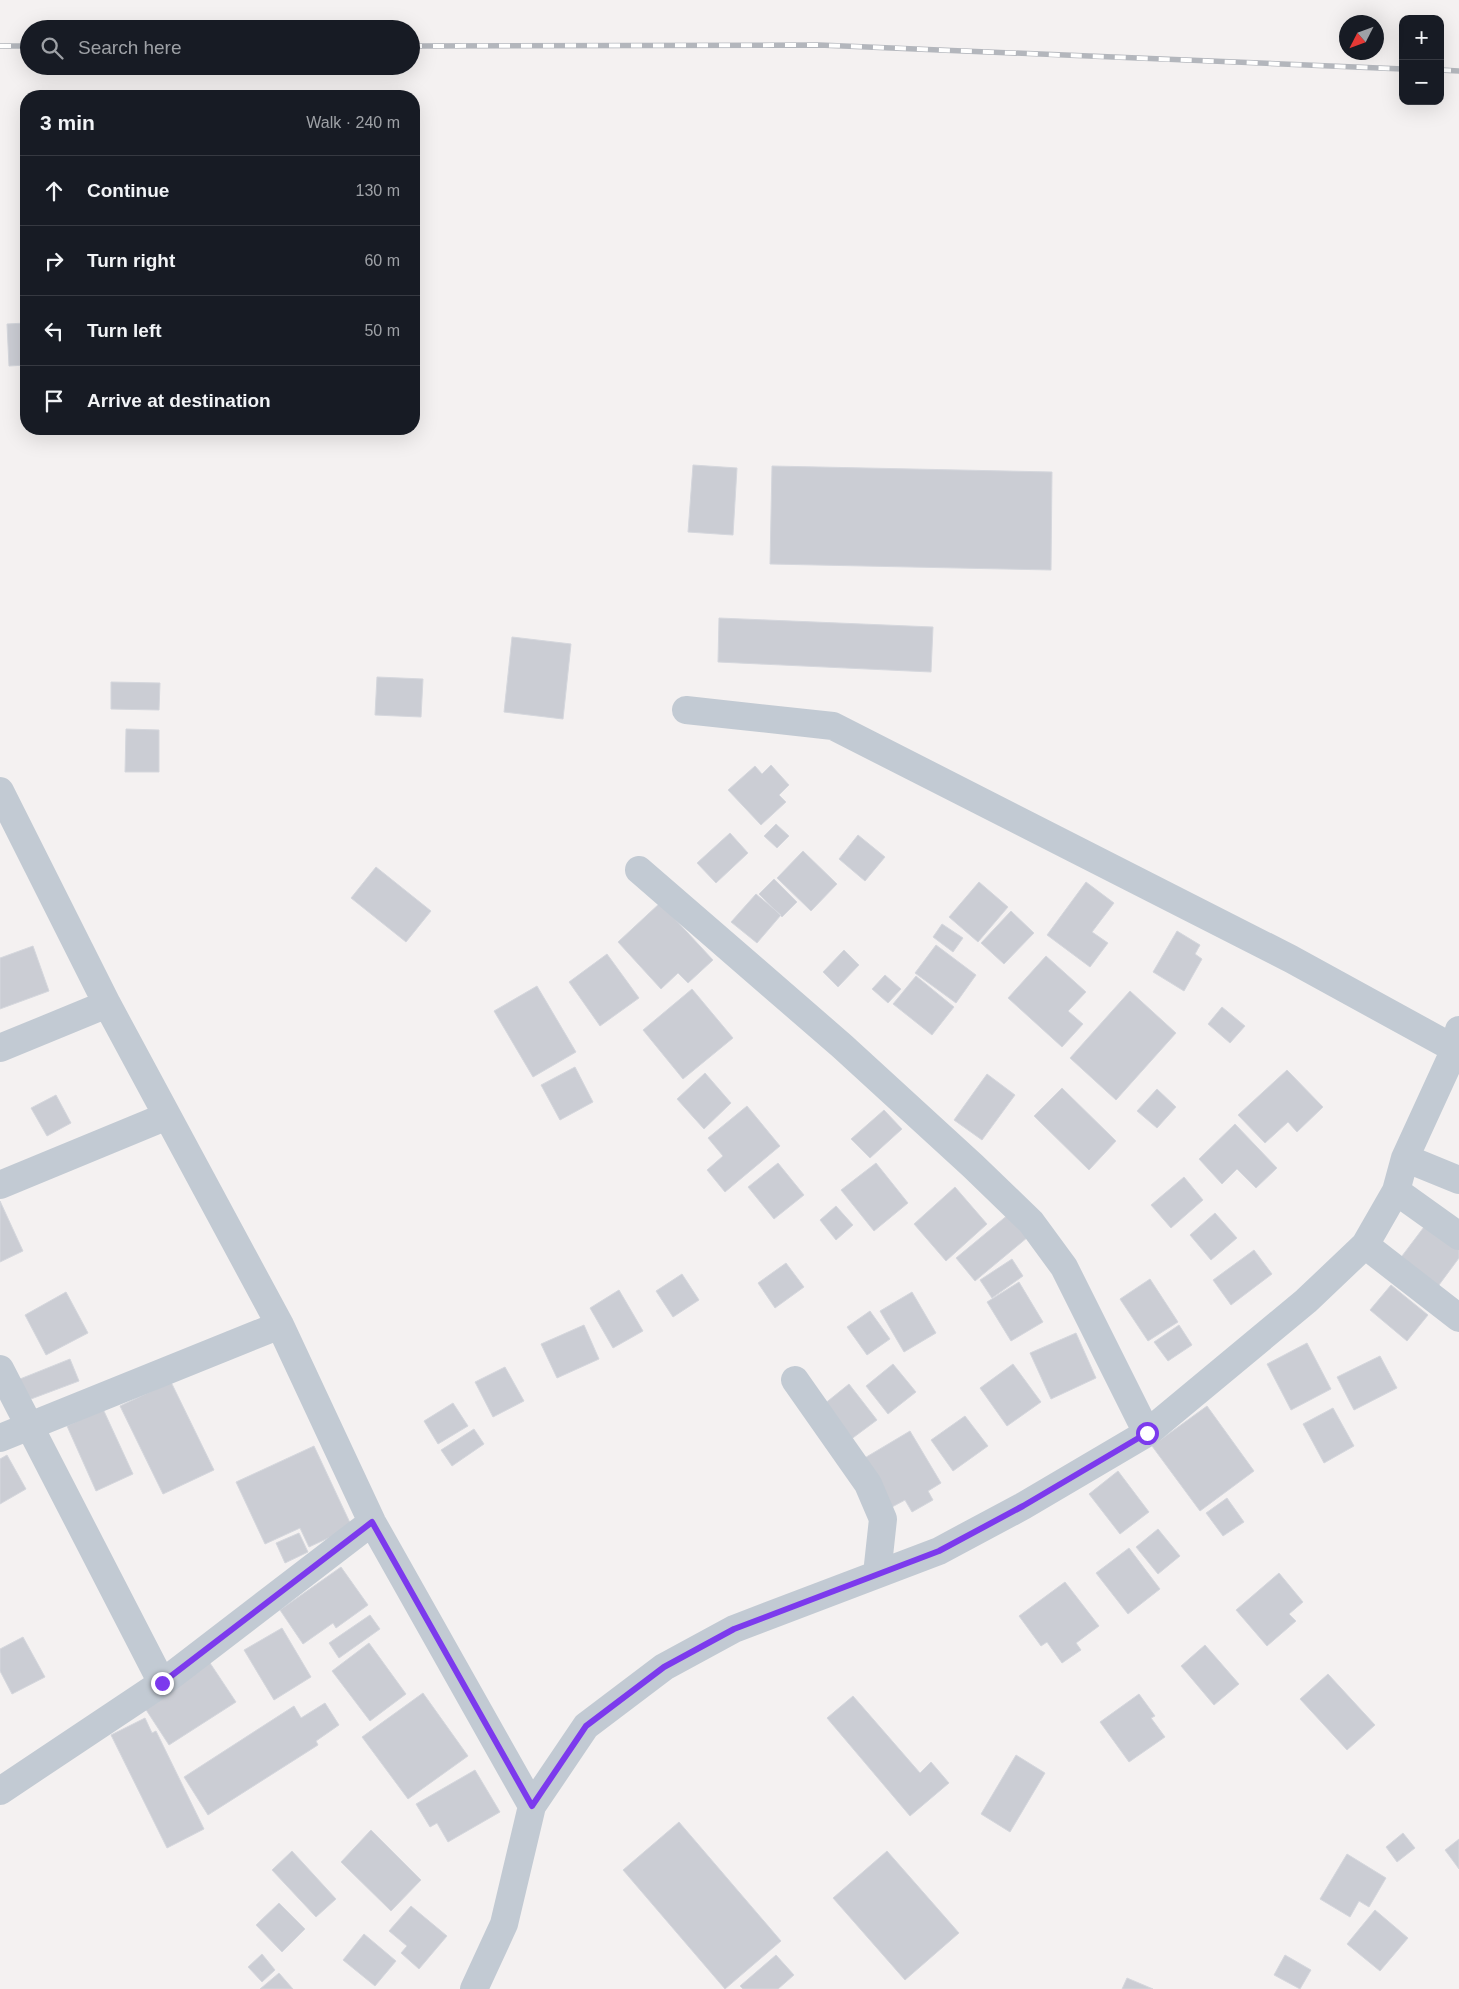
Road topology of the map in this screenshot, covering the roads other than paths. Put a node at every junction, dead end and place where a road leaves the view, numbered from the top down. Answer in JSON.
{"nodes":[{"id":1,"x":686,"y":710,"type":"dead end"},
{"id":2,"x":0,"y":791,"type":"edge"},
{"id":3,"x":639,"y":870,"type":"dead end"},
{"id":4,"x":107,"y":1004,"type":"junction"},
{"id":5,"x":1457,"y":1039,"type":"edge"},
{"id":6,"x":0,"y":1048,"type":"edge"},
{"id":7,"x":167,"y":1116,"type":"junction"},
{"id":8,"x":1406,"y":1158,"type":"junction"},
{"id":9,"x":1459,"y":1180,"type":"edge"},
{"id":10,"x":0,"y":1185,"type":"edge"},
{"id":11,"x":1396,"y":1191,"type":"junction"},
{"id":12,"x":1459,"y":1236,"type":"edge"},
{"id":13,"x":1365,"y":1245,"type":"junction"},
{"id":14,"x":1459,"y":1318,"type":"edge"},
{"id":15,"x":280,"y":1325,"type":"junction"},
{"id":16,"x":0,"y":1370,"type":"edge"},
{"id":17,"x":795,"y":1380,"type":"dead end"},
{"id":18,"x":31,"y":1426,"type":"junction"},
{"id":19,"x":1147,"y":1433,"type":"junction"},
{"id":20,"x":0,"y":1438,"type":"edge"},
{"id":21,"x":372,"y":1522,"type":"junction"},
{"id":22,"x":877,"y":1574,"type":"junction"},
{"id":23,"x":162,"y":1683,"type":"junction"},
{"id":24,"x":0,"y":1791,"type":"edge"},
{"id":25,"x":532,"y":1806,"type":"junction"},
{"id":26,"x":474,"y":1989,"type":"edge"}],
"edges":[{"from":1,"to":5,"type":"street"},
{"from":2,"to":4,"type":"street"},
{"from":3,"to":19,"type":"street"},
{"from":4,"to":6,"type":"street"},
{"from":4,"to":7,"type":"street"},
{"from":5,"to":8,"type":"street"},
{"from":7,"to":10,"type":"street"},
{"from":7,"to":15,"type":"street"},
{"from":8,"to":9,"type":"street"},
{"from":8,"to":11,"type":"street"},
{"from":11,"to":12,"type":"street"},
{"from":11,"to":13,"type":"street"},
{"from":13,"to":14,"type":"street"},
{"from":13,"to":19,"type":"street"},
{"from":15,"to":18,"type":"street"},
{"from":15,"to":21,"type":"street"},
{"from":16,"to":18,"type":"street"},
{"from":17,"to":22,"type":"street"},
{"from":18,"to":20,"type":"street"},
{"from":18,"to":23,"type":"street"},
{"from":19,"to":22,"type":"street"},
{"from":21,"to":23,"type":"street"},
{"from":21,"to":25,"type":"street"},
{"from":22,"to":25,"type":"street"},
{"from":23,"to":24,"type":"street"},
{"from":25,"to":26,"type":"street"}]}
